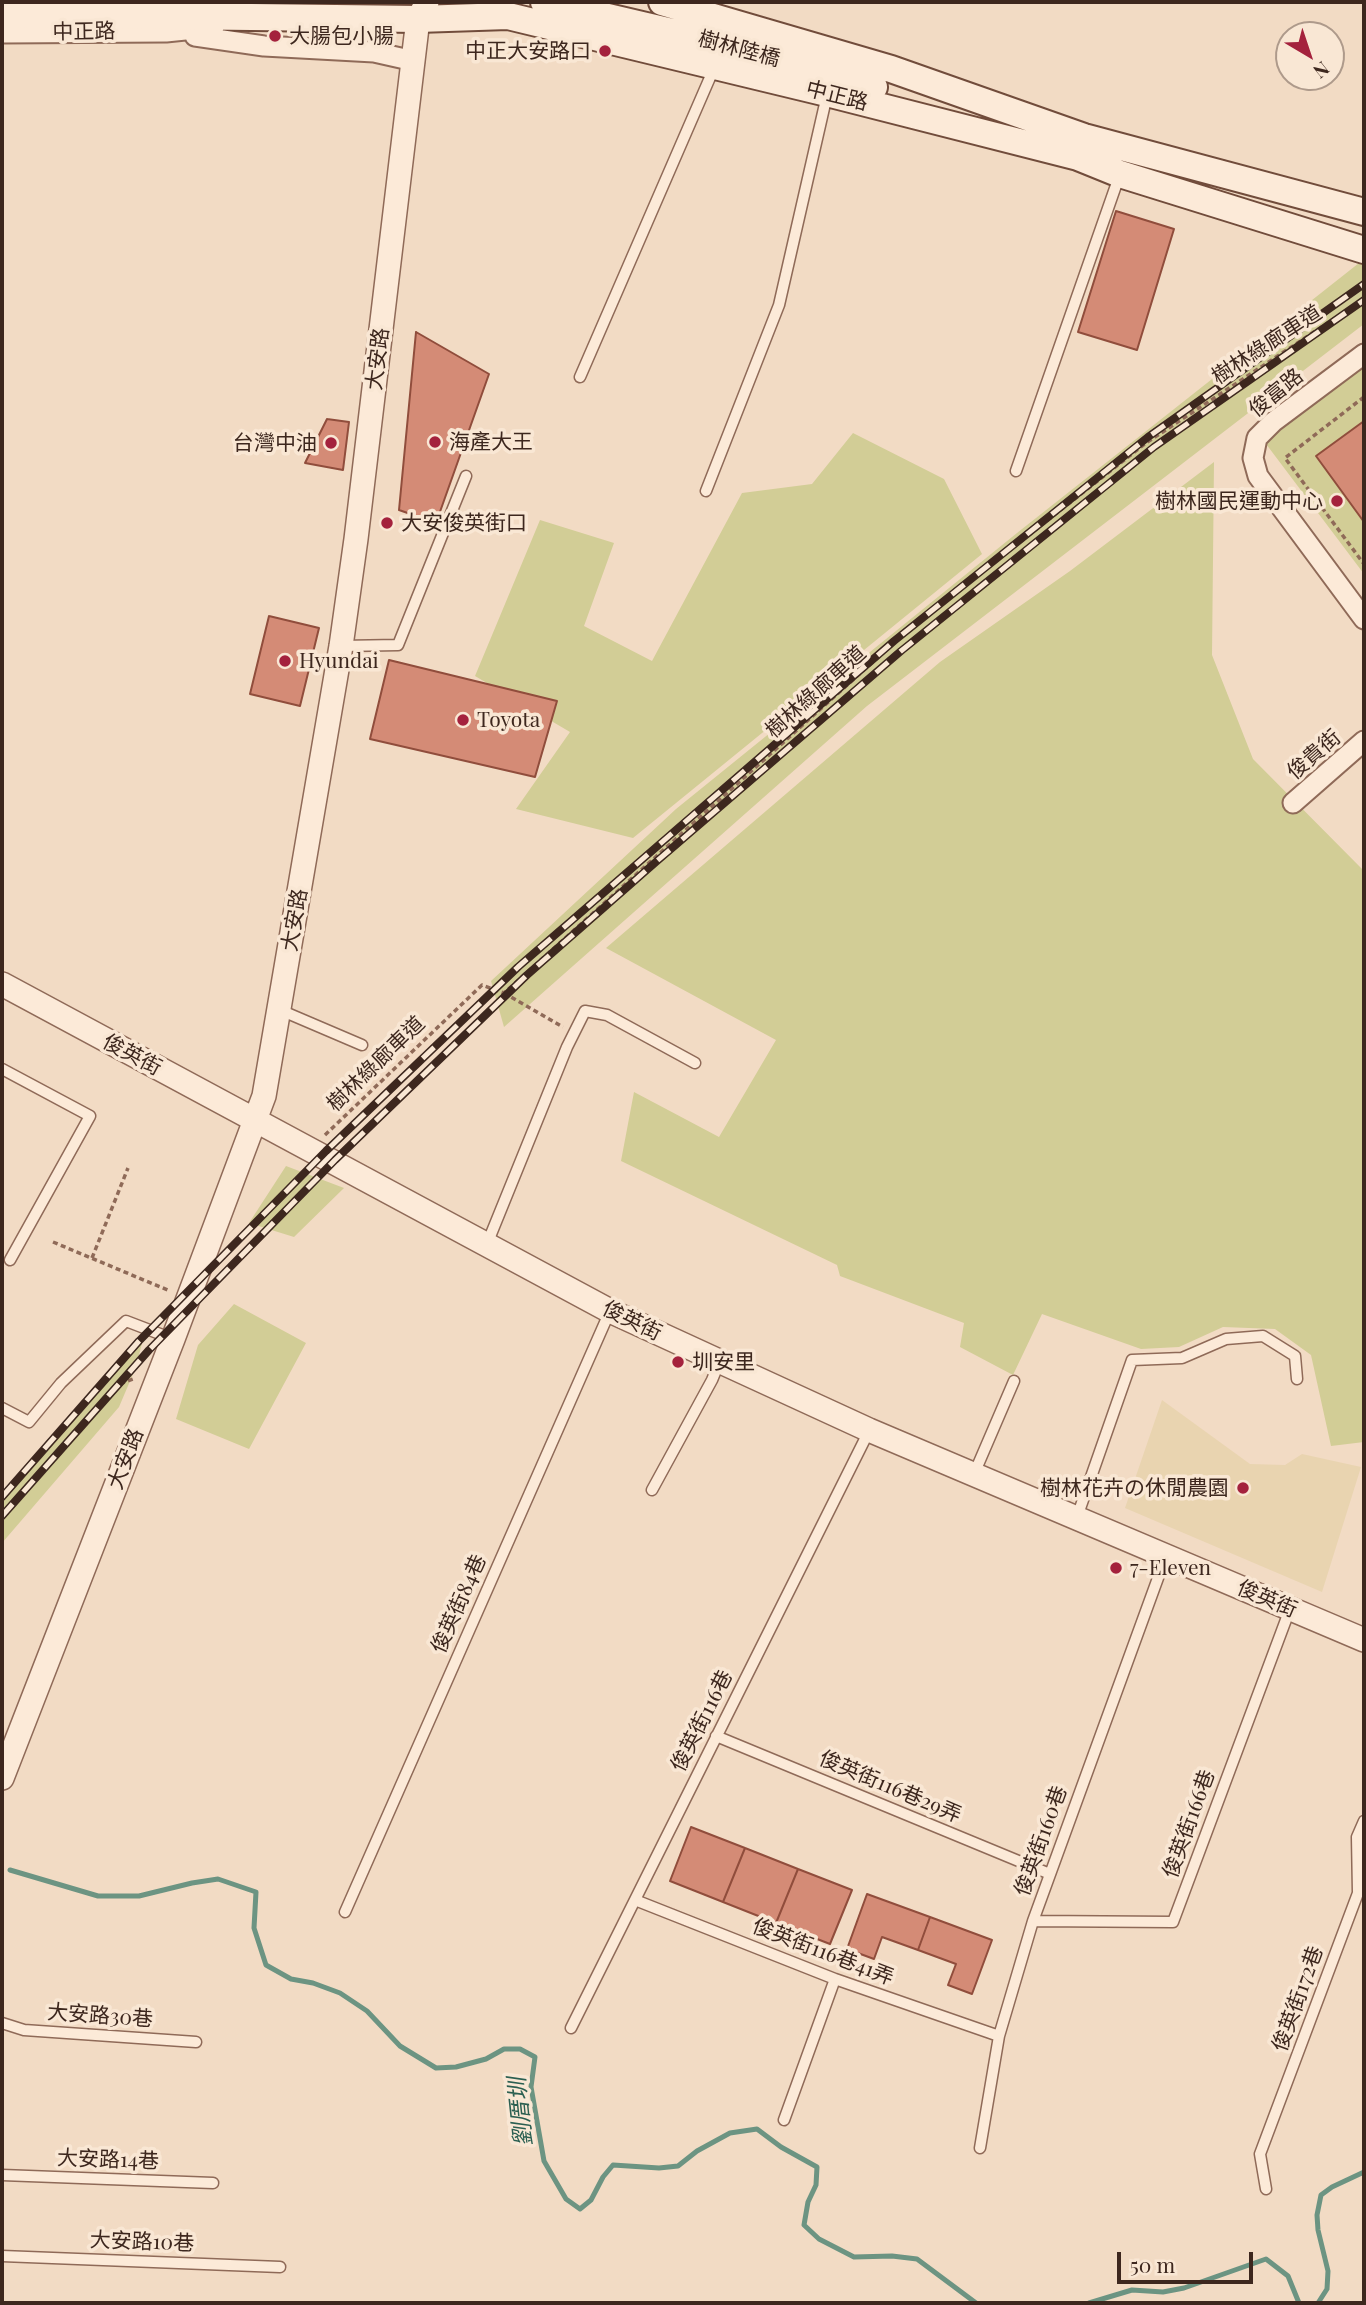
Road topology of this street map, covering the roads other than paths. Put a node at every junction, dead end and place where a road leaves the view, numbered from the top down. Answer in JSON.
{"nodes":[{"id":1,"x":544,"y":2,"type":"edge"},
{"id":2,"x":662,"y":2,"type":"edge"},
{"id":3,"x":419,"y":8,"type":"edge"},
{"id":4,"x":2,"y":14,"type":"edge"},
{"id":5,"x":298,"y":18,"type":"junction"},
{"id":6,"x":166,"y":32,"type":"junction"},
{"id":7,"x":2,"y":33,"type":"edge"},
{"id":8,"x":715,"y":54,"type":"junction"},
{"id":9,"x":414,"y":61,"type":"junction"},
{"id":10,"x":827,"y":93,"type":"junction"},
{"id":11,"x":1081,"y":147,"type":"junction"},
{"id":12,"x":1120,"y":174,"type":"junction"},
{"id":13,"x":1364,"y":212,"type":"edge"},
{"id":14,"x":1364,"y":250,"type":"edge"},
{"id":15,"x":1364,"y":354,"type":"edge"},
{"id":16,"x":580,"y":377,"type":"dead end"},
{"id":17,"x":1016,"y":471,"type":"dead end"},
{"id":18,"x":466,"y":476,"type":"dead end"},
{"id":19,"x":706,"y":491,"type":"dead end"},
{"id":20,"x":1364,"y":619,"type":"edge"},
{"id":21,"x":341,"y":646,"type":"junction"},
{"id":22,"x":1364,"y":741,"type":"edge"},
{"id":23,"x":1293,"y":803,"type":"dead end"},
{"id":24,"x":2,"y":984,"type":"edge"},
{"id":25,"x":280,"y":1010,"type":"junction"},
{"id":26,"x":362,"y":1045,"type":"dead end"},
{"id":27,"x":695,"y":1063,"type":"dead end"},
{"id":28,"x":2,"y":1069,"type":"edge"},
{"id":29,"x":255,"y":1120,"type":"junction"},
{"id":30,"x":487,"y":1245,"type":"junction"},
{"id":31,"x":10,"y":1260,"type":"dead end"},
{"id":32,"x":610,"y":1311,"type":"junction"},
{"id":33,"x":173,"y":1339,"type":"junction"},
{"id":34,"x":719,"y":1363,"type":"junction"},
{"id":35,"x":1297,"y":1378,"type":"dead end"},
{"id":36,"x":1014,"y":1381,"type":"dead end"},
{"id":37,"x":2,"y":1408,"type":"edge"},
{"id":38,"x":869,"y":1430,"type":"junction"},
{"id":39,"x":974,"y":1474,"type":"junction"},
{"id":40,"x":652,"y":1490,"type":"dead end"},
{"id":41,"x":1077,"y":1517,"type":"junction"},
{"id":42,"x":1166,"y":1555,"type":"junction"},
{"id":43,"x":1290,"y":1609,"type":"junction"},
{"id":44,"x":1364,"y":1640,"type":"edge"},
{"id":45,"x":716,"y":1736,"type":"junction"},
{"id":46,"x":2,"y":1778,"type":"edge"},
{"id":47,"x":1364,"y":1821,"type":"edge"},
{"id":48,"x":1050,"y":1874,"type":"junction"},
{"id":49,"x":635,"y":1900,"type":"junction"},
{"id":50,"x":345,"y":1912,"type":"dead end"},
{"id":51,"x":1033,"y":1921,"type":"junction"},
{"id":52,"x":835,"y":1979,"type":"junction"},
{"id":53,"x":2,"y":2023,"type":"edge"},
{"id":54,"x":570,"y":2028,"type":"dead end"},
{"id":55,"x":999,"y":2036,"type":"junction"},
{"id":56,"x":196,"y":2042,"type":"dead end"},
{"id":57,"x":784,"y":2120,"type":"dead end"},
{"id":58,"x":980,"y":2148,"type":"dead end"},
{"id":59,"x":2,"y":2175,"type":"edge"},
{"id":60,"x":213,"y":2183,"type":"dead end"},
{"id":61,"x":1266,"y":2189,"type":"dead end"},
{"id":62,"x":2,"y":2256,"type":"edge"},
{"id":63,"x":280,"y":2267,"type":"dead end"}],
"edges":[{"from":1,"to":8,"type":"main road","name":"樹林陸橋"},
{"from":2,"to":11,"type":"main road","name":"中正路"},
{"from":3,"to":5,"type":"main road","name":"中正路"},
{"from":3,"to":8,"type":"main road","name":"中正路"},
{"from":3,"to":9,"type":"street","name":"大安路"},
{"from":4,"to":5,"type":"main road"},
{"from":5,"to":6,"type":"street"},
{"from":6,"to":7,"type":"street","name":"中正路"},
{"from":6,"to":9,"type":"street"},
{"from":8,"to":10,"type":"main road","name":"中正路"},
{"from":8,"to":11,"type":"main road","name":"樹林陸橋"},
{"from":8,"to":16,"type":"lane"},
{"from":9,"to":21,"type":"street","name":"大安路"},
{"from":10,"to":11,"type":"main road","name":"中正路"},
{"from":10,"to":19,"type":"lane"},
{"from":11,"to":12,"type":"main road","name":"中正路"},
{"from":11,"to":13,"type":"main road","name":"中正路"},
{"from":12,"to":14,"type":"main road","name":"中正路"},
{"from":12,"to":17,"type":"lane"},
{"from":15,"to":20,"type":"street","name":"俊富路"},
{"from":18,"to":21,"type":"lane"},
{"from":21,"to":25,"type":"street","name":"大安路"},
{"from":22,"to":23,"type":"street","name":"俊貴街"},
{"from":24,"to":29,"type":"street","name":"俊英街"},
{"from":25,"to":26,"type":"lane"},
{"from":25,"to":29,"type":"street","name":"大安路"},
{"from":27,"to":30,"type":"lane"},
{"from":28,"to":31,"type":"lane"},
{"from":29,"to":30,"type":"street","name":"俊英街"},
{"from":29,"to":33,"type":"street","name":"大安路"},
{"from":30,"to":32,"type":"street","name":"俊英街"},
{"from":32,"to":34,"type":"street","name":"俊英街"},
{"from":32,"to":50,"type":"lane","name":"俊英街84巷"},
{"from":33,"to":37,"type":"lane"},
{"from":33,"to":46,"type":"street","name":"大安路"},
{"from":34,"to":38,"type":"street","name":"俊英街"},
{"from":34,"to":40,"type":"lane"},
{"from":35,"to":41,"type":"lane"},
{"from":36,"to":39,"type":"lane"},
{"from":38,"to":39,"type":"street","name":"俊英街"},
{"from":38,"to":45,"type":"lane","name":"俊英街116巷"},
{"from":39,"to":41,"type":"street","name":"俊英街"},
{"from":41,"to":42,"type":"street","name":"俊英街"},
{"from":42,"to":43,"type":"street","name":"俊英街"},
{"from":42,"to":48,"type":"lane","name":"俊英街160巷"},
{"from":43,"to":44,"type":"street","name":"俊英街"},
{"from":43,"to":51,"type":"lane","name":"俊英街166巷"},
{"from":45,"to":48,"type":"lane","name":"俊英街116巷29弄"},
{"from":45,"to":49,"type":"lane","name":"俊英街116巷"},
{"from":47,"to":61,"type":"lane","name":"俊英街172巷"},
{"from":48,"to":51,"type":"lane","name":"俊英街160巷"},
{"from":49,"to":52,"type":"lane","name":"俊英街116巷41弄"},
{"from":49,"to":54,"type":"lane","name":"俊英街116巷"},
{"from":51,"to":55,"type":"lane","name":"俊英街160巷"},
{"from":52,"to":55,"type":"lane","name":"俊英街116巷41弄"},
{"from":52,"to":57,"type":"lane"},
{"from":53,"to":56,"type":"lane","name":"大安路30巷"},
{"from":55,"to":58,"type":"lane","name":"俊英街160巷"},
{"from":59,"to":60,"type":"lane","name":"大安路14巷"},
{"from":62,"to":63,"type":"lane","name":"大安路10巷"}]}
